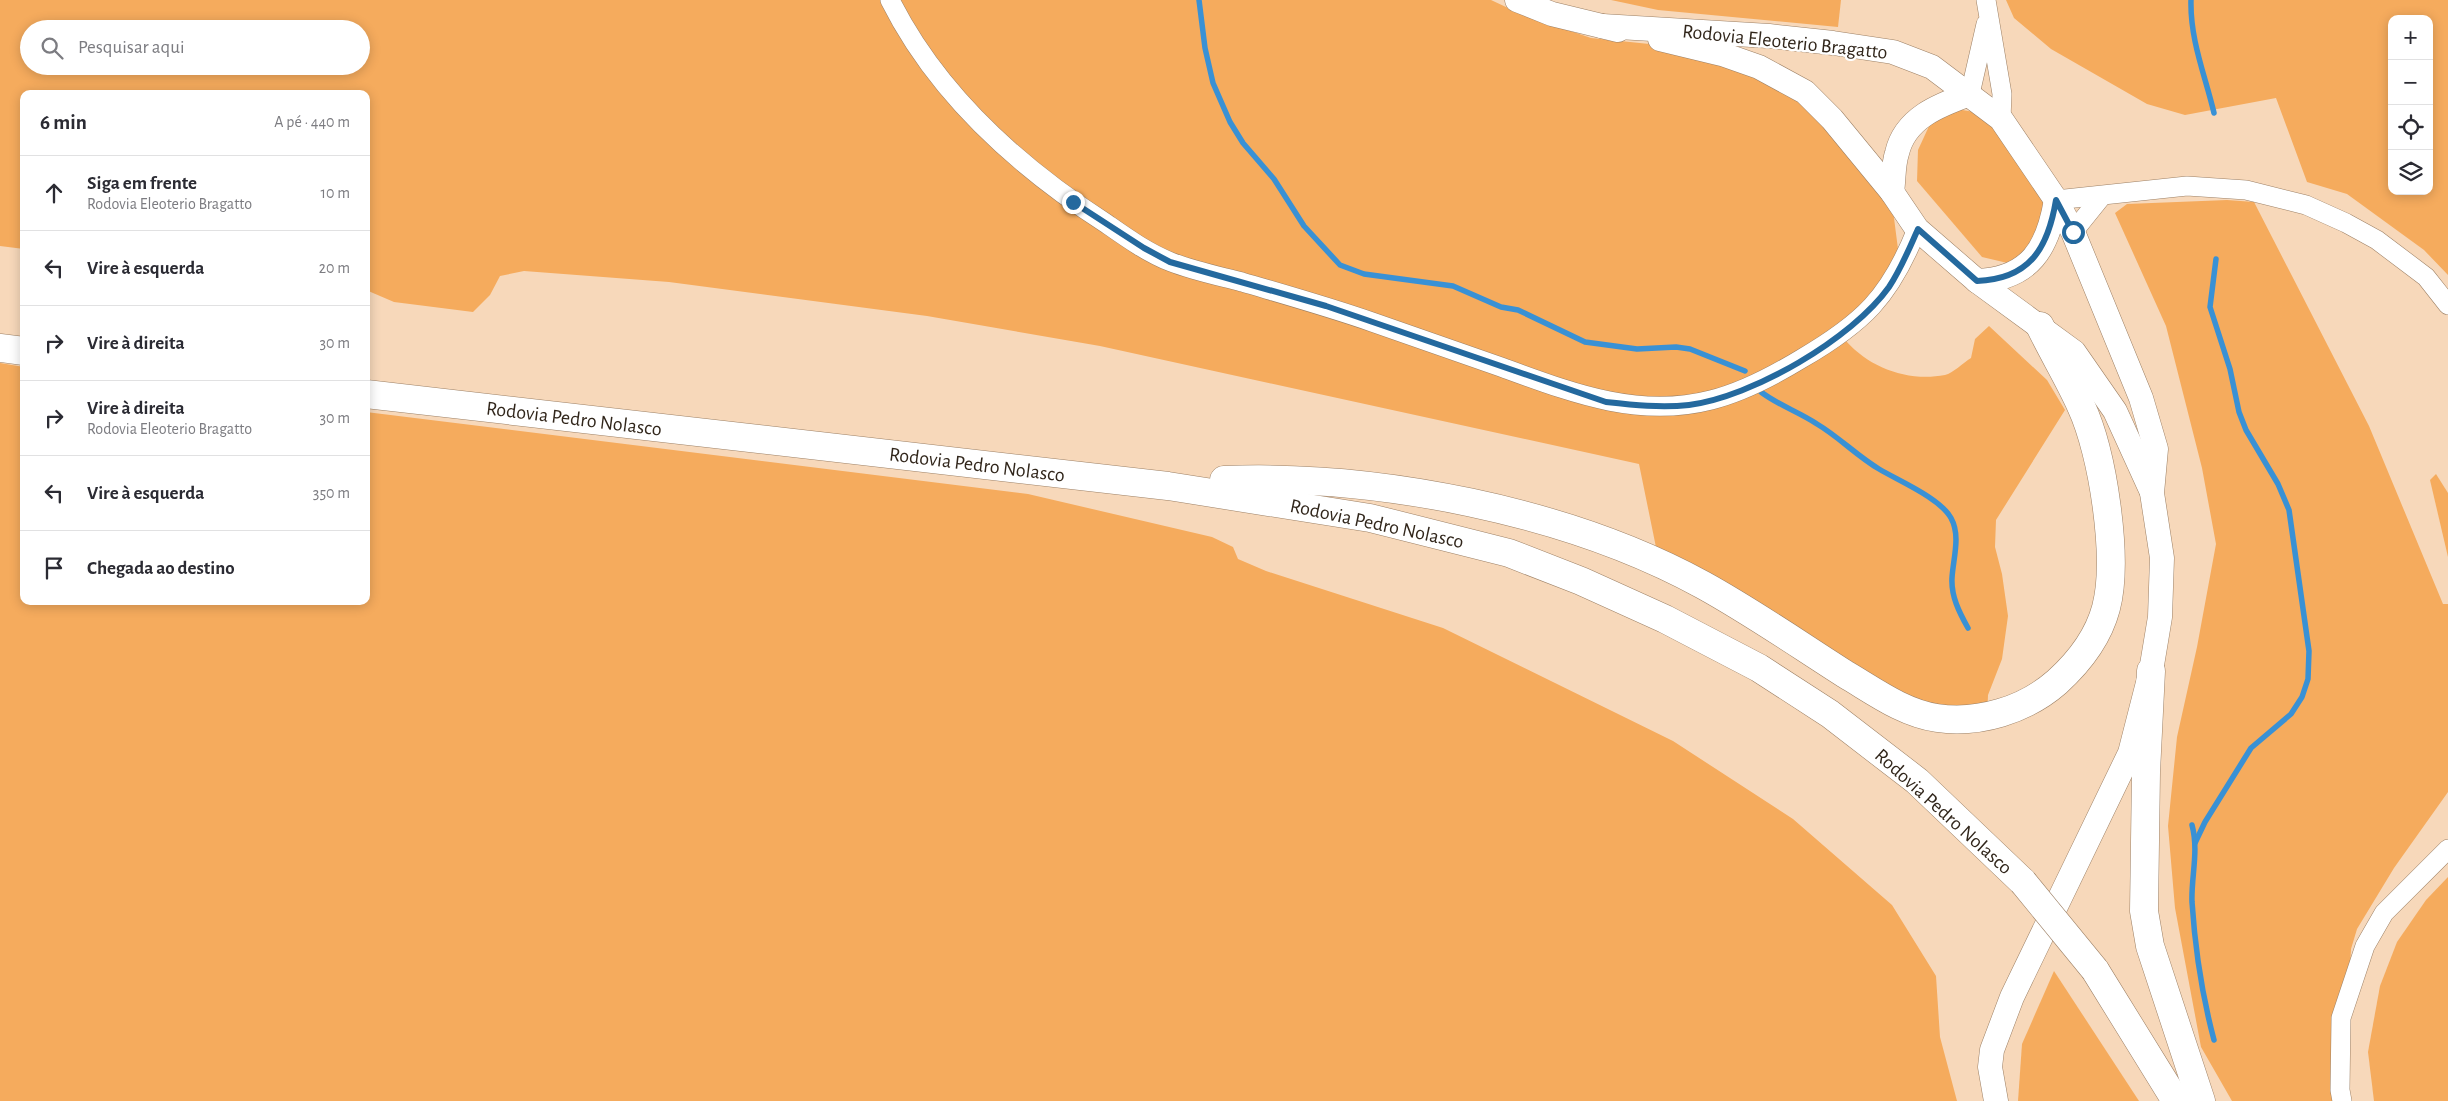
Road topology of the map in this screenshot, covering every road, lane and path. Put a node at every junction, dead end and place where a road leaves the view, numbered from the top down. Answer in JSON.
{"nodes":[{"id":1,"x":890,"y":0,"type":"edge"},
{"id":2,"x":1517,"y":0,"type":"edge"},
{"id":3,"x":1986,"y":0,"type":"edge"},
{"id":4,"x":1987,"y":20,"type":"junction"},
{"id":5,"x":1602,"y":26,"type":"junction"},
{"id":6,"x":1970,"y":94,"type":"junction"},
{"id":7,"x":2001,"y":119,"type":"junction"},
{"id":8,"x":1892,"y":192,"type":"junction"},
{"id":9,"x":2102,"y":196,"type":"junction"},
{"id":10,"x":2056,"y":200,"type":"junction"},
{"id":11,"x":1918,"y":229,"type":"junction"},
{"id":12,"x":2073,"y":232,"type":"junction"},
{"id":13,"x":1977,"y":281,"type":"junction"},
{"id":14,"x":2448,"y":305,"type":"edge"},
{"id":15,"x":2040,"y":326,"type":"junction"},
{"id":16,"x":0,"y":348,"type":"edge"},
{"id":17,"x":20,"y":350,"type":"edge"},
{"id":18,"x":370,"y":394,"type":"edge"},
{"id":19,"x":1168,"y":486,"type":"junction"},
{"id":20,"x":2152,"y":493,"type":"junction"},
{"id":21,"x":2151,"y":671,"type":"junction"},
{"id":22,"x":2448,"y":849,"type":"edge"},
{"id":23,"x":1996,"y":1101,"type":"edge"},
{"id":24,"x":2176,"y":1101,"type":"edge"},
{"id":25,"x":2201,"y":1101,"type":"edge"},
{"id":26,"x":2342,"y":1101,"type":"edge"}],
"edges":[{"from":1,"to":11,"type":"street"},
{"from":2,"to":5,"type":"main road","name":"Rodovia Eleoterio Bragatto"},
{"from":3,"to":4,"type":"street"},
{"from":4,"to":6,"type":"street"},
{"from":4,"to":7,"type":"street"},
{"from":5,"to":6,"type":"main road","name":"Rodovia Eleoterio Bragatto"},
{"from":5,"to":8,"type":"main road","name":"Rodovia Eleoterio Bragatto"},
{"from":6,"to":7,"type":"main road","name":"Rodovia Eleoterio Bragatto"},
{"from":6,"to":8,"type":"main road"},
{"from":7,"to":10,"type":"main road","name":"Rodovia Eleoterio Bragatto"},
{"from":8,"to":11,"type":"main road","name":"Rodovia Eleoterio Bragatto"},
{"from":9,"to":10,"type":"street"},
{"from":9,"to":12,"type":"street"},
{"from":9,"to":14,"type":"street"},
{"from":10,"to":12,"type":"main road","name":"Rodovia Eleoterio Bragatto"},
{"from":10,"to":13,"type":"main road"},
{"from":11,"to":13,"type":"main road","name":"Rodovia Eleoterio Bragatto"},
{"from":12,"to":20,"type":"main road","name":"Rodovia Eleoterio Bragatto"},
{"from":13,"to":15,"type":"main road","name":"Rodovia Eleoterio Bragatto"},
{"from":15,"to":19,"type":"highway"},
{"from":15,"to":20,"type":"main road","name":"Rodovia Eleoterio Bragatto"},
{"from":16,"to":17,"type":"highway"},
{"from":18,"to":19,"type":"highway","name":"Rodovia Pedro Nolasco"},
{"from":19,"to":24,"type":"highway","name":"Rodovia Pedro Nolasco","bridge":true},
{"from":20,"to":21,"type":"main road"},
{"from":21,"to":23,"type":"main road"},
{"from":21,"to":25,"type":"highway"},
{"from":22,"to":26,"type":"street"}]}
